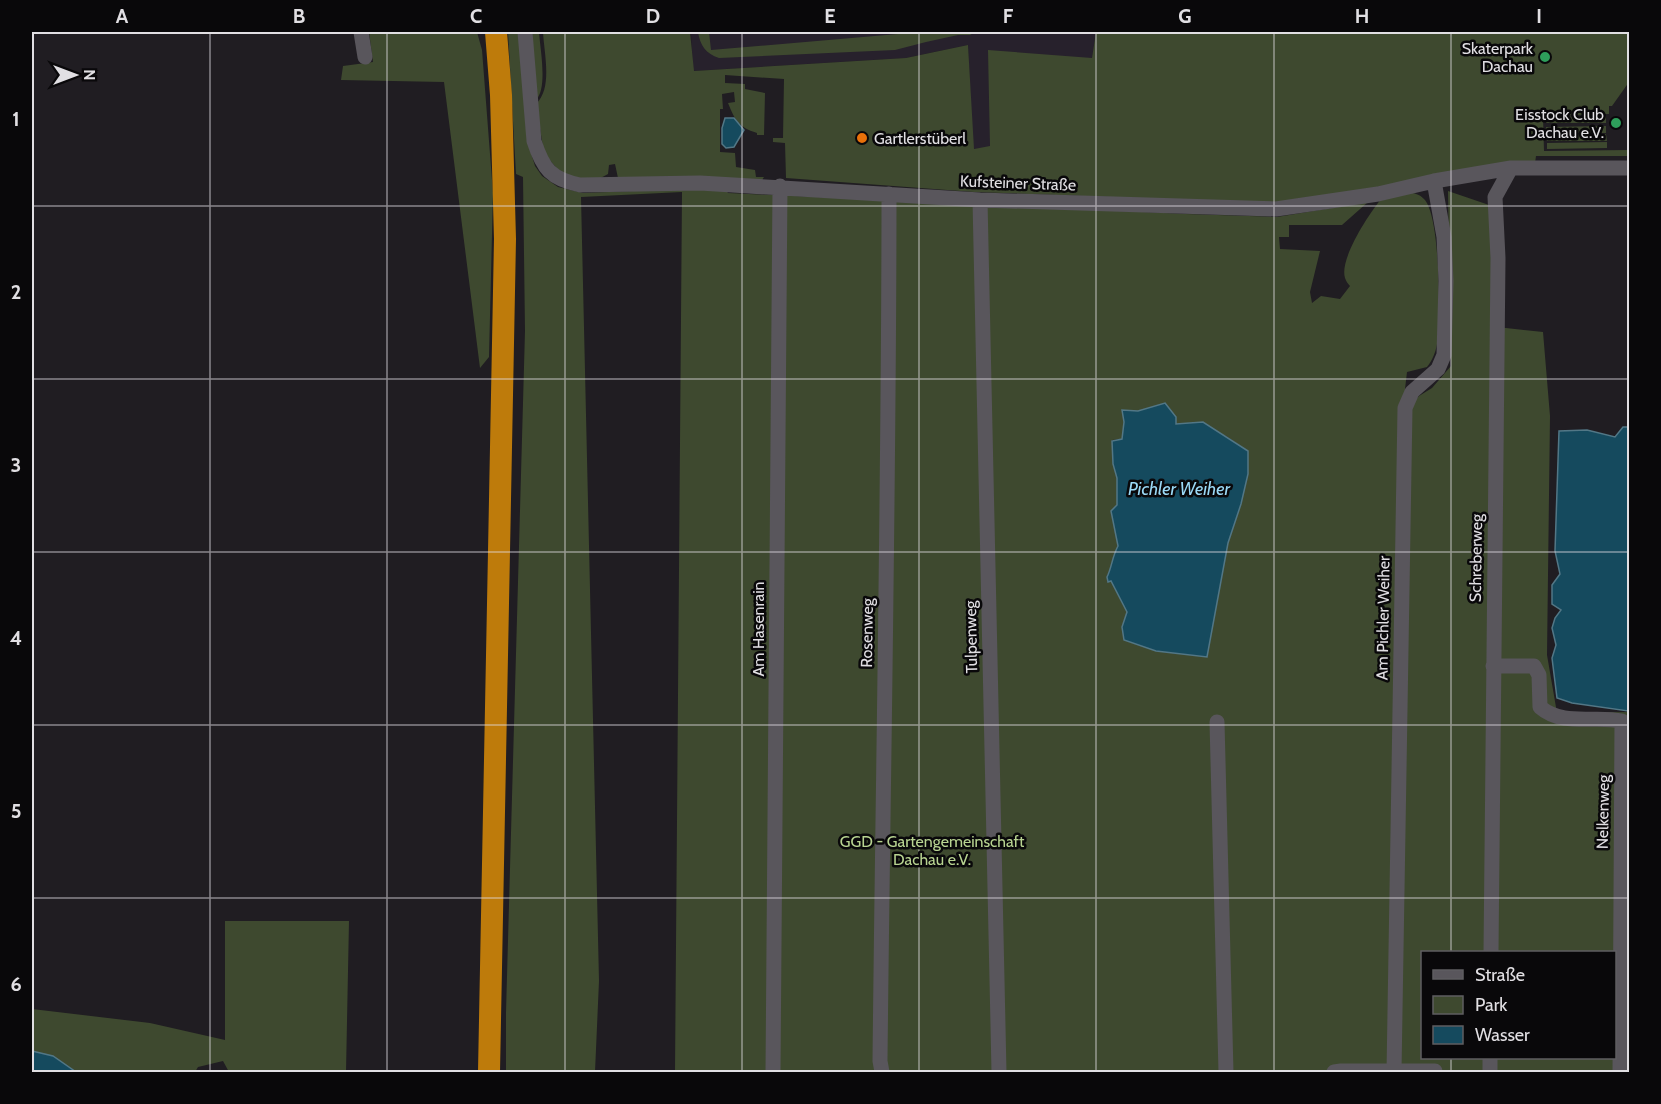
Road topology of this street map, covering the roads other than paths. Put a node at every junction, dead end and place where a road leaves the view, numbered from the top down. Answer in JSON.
{"nodes":[{"id":1,"x":362,"y":32,"type":"edge"},
{"id":2,"x":496,"y":32,"type":"edge"},
{"id":3,"x":525,"y":32,"type":"edge"},
{"id":4,"x":364,"y":57,"type":"dead end"},
{"id":5,"x":1511,"y":168,"type":"junction"},
{"id":6,"x":1629,"y":168,"type":"edge"},
{"id":7,"x":1434,"y":181,"type":"junction"},
{"id":8,"x":780,"y":186,"type":"junction"},
{"id":9,"x":889,"y":194,"type":"junction"},
{"id":10,"x":980,"y":200,"type":"junction"},
{"id":11,"x":1493,"y":666,"type":"junction"},
{"id":12,"x":1217,"y":722,"type":"dead end"},
{"id":13,"x":1491,"y":951,"type":"edge"},
{"id":14,"x":1434,"y":1071,"type":"edge"},
{"id":15,"x":489,"y":1072,"type":"edge"},
{"id":16,"x":773,"y":1072,"type":"edge"},
{"id":17,"x":882,"y":1072,"type":"edge"},
{"id":18,"x":999,"y":1072,"type":"edge"},
{"id":19,"x":1226,"y":1072,"type":"edge"},
{"id":20,"x":1334,"y":1072,"type":"edge"},
{"id":21,"x":1394,"y":1072,"type":"edge"},
{"id":22,"x":1490,"y":1072,"type":"edge"},
{"id":23,"x":1500,"y":1072,"type":"edge"},
{"id":24,"x":1620,"y":1072,"type":"edge"}],
"edges":[{"from":1,"to":4,"type":"street"},
{"from":2,"to":15,"type":"highway"},
{"from":3,"to":8,"type":"street","name":"Kufsteiner Straße"},
{"from":5,"to":6,"type":"street","name":"Kufsteiner Straße"},
{"from":5,"to":7,"type":"street","name":"Kufsteiner Straße"},
{"from":5,"to":11,"type":"street","name":"Schreberweg"},
{"from":7,"to":10,"type":"street","name":"Kufsteiner Straße"},
{"from":7,"to":21,"type":"street","name":"Am Pichler Weiher"},
{"from":8,"to":9,"type":"street","name":"Kufsteiner Straße"},
{"from":8,"to":16,"type":"street","name":"Am Hasenrain"},
{"from":9,"to":10,"type":"street","name":"Kufsteiner Straße"},
{"from":9,"to":17,"type":"street","name":"Rosenweg"},
{"from":10,"to":18,"type":"street","name":"Tulpenweg"},
{"from":11,"to":13,"type":"street","name":"Schreberweg"},
{"from":11,"to":24,"type":"street","name":"Nelkenweg"},
{"from":12,"to":19,"type":"street"},
{"from":14,"to":21,"type":"street"},
{"from":20,"to":21,"type":"street"},
{"from":22,"to":23,"type":"street"}]}
